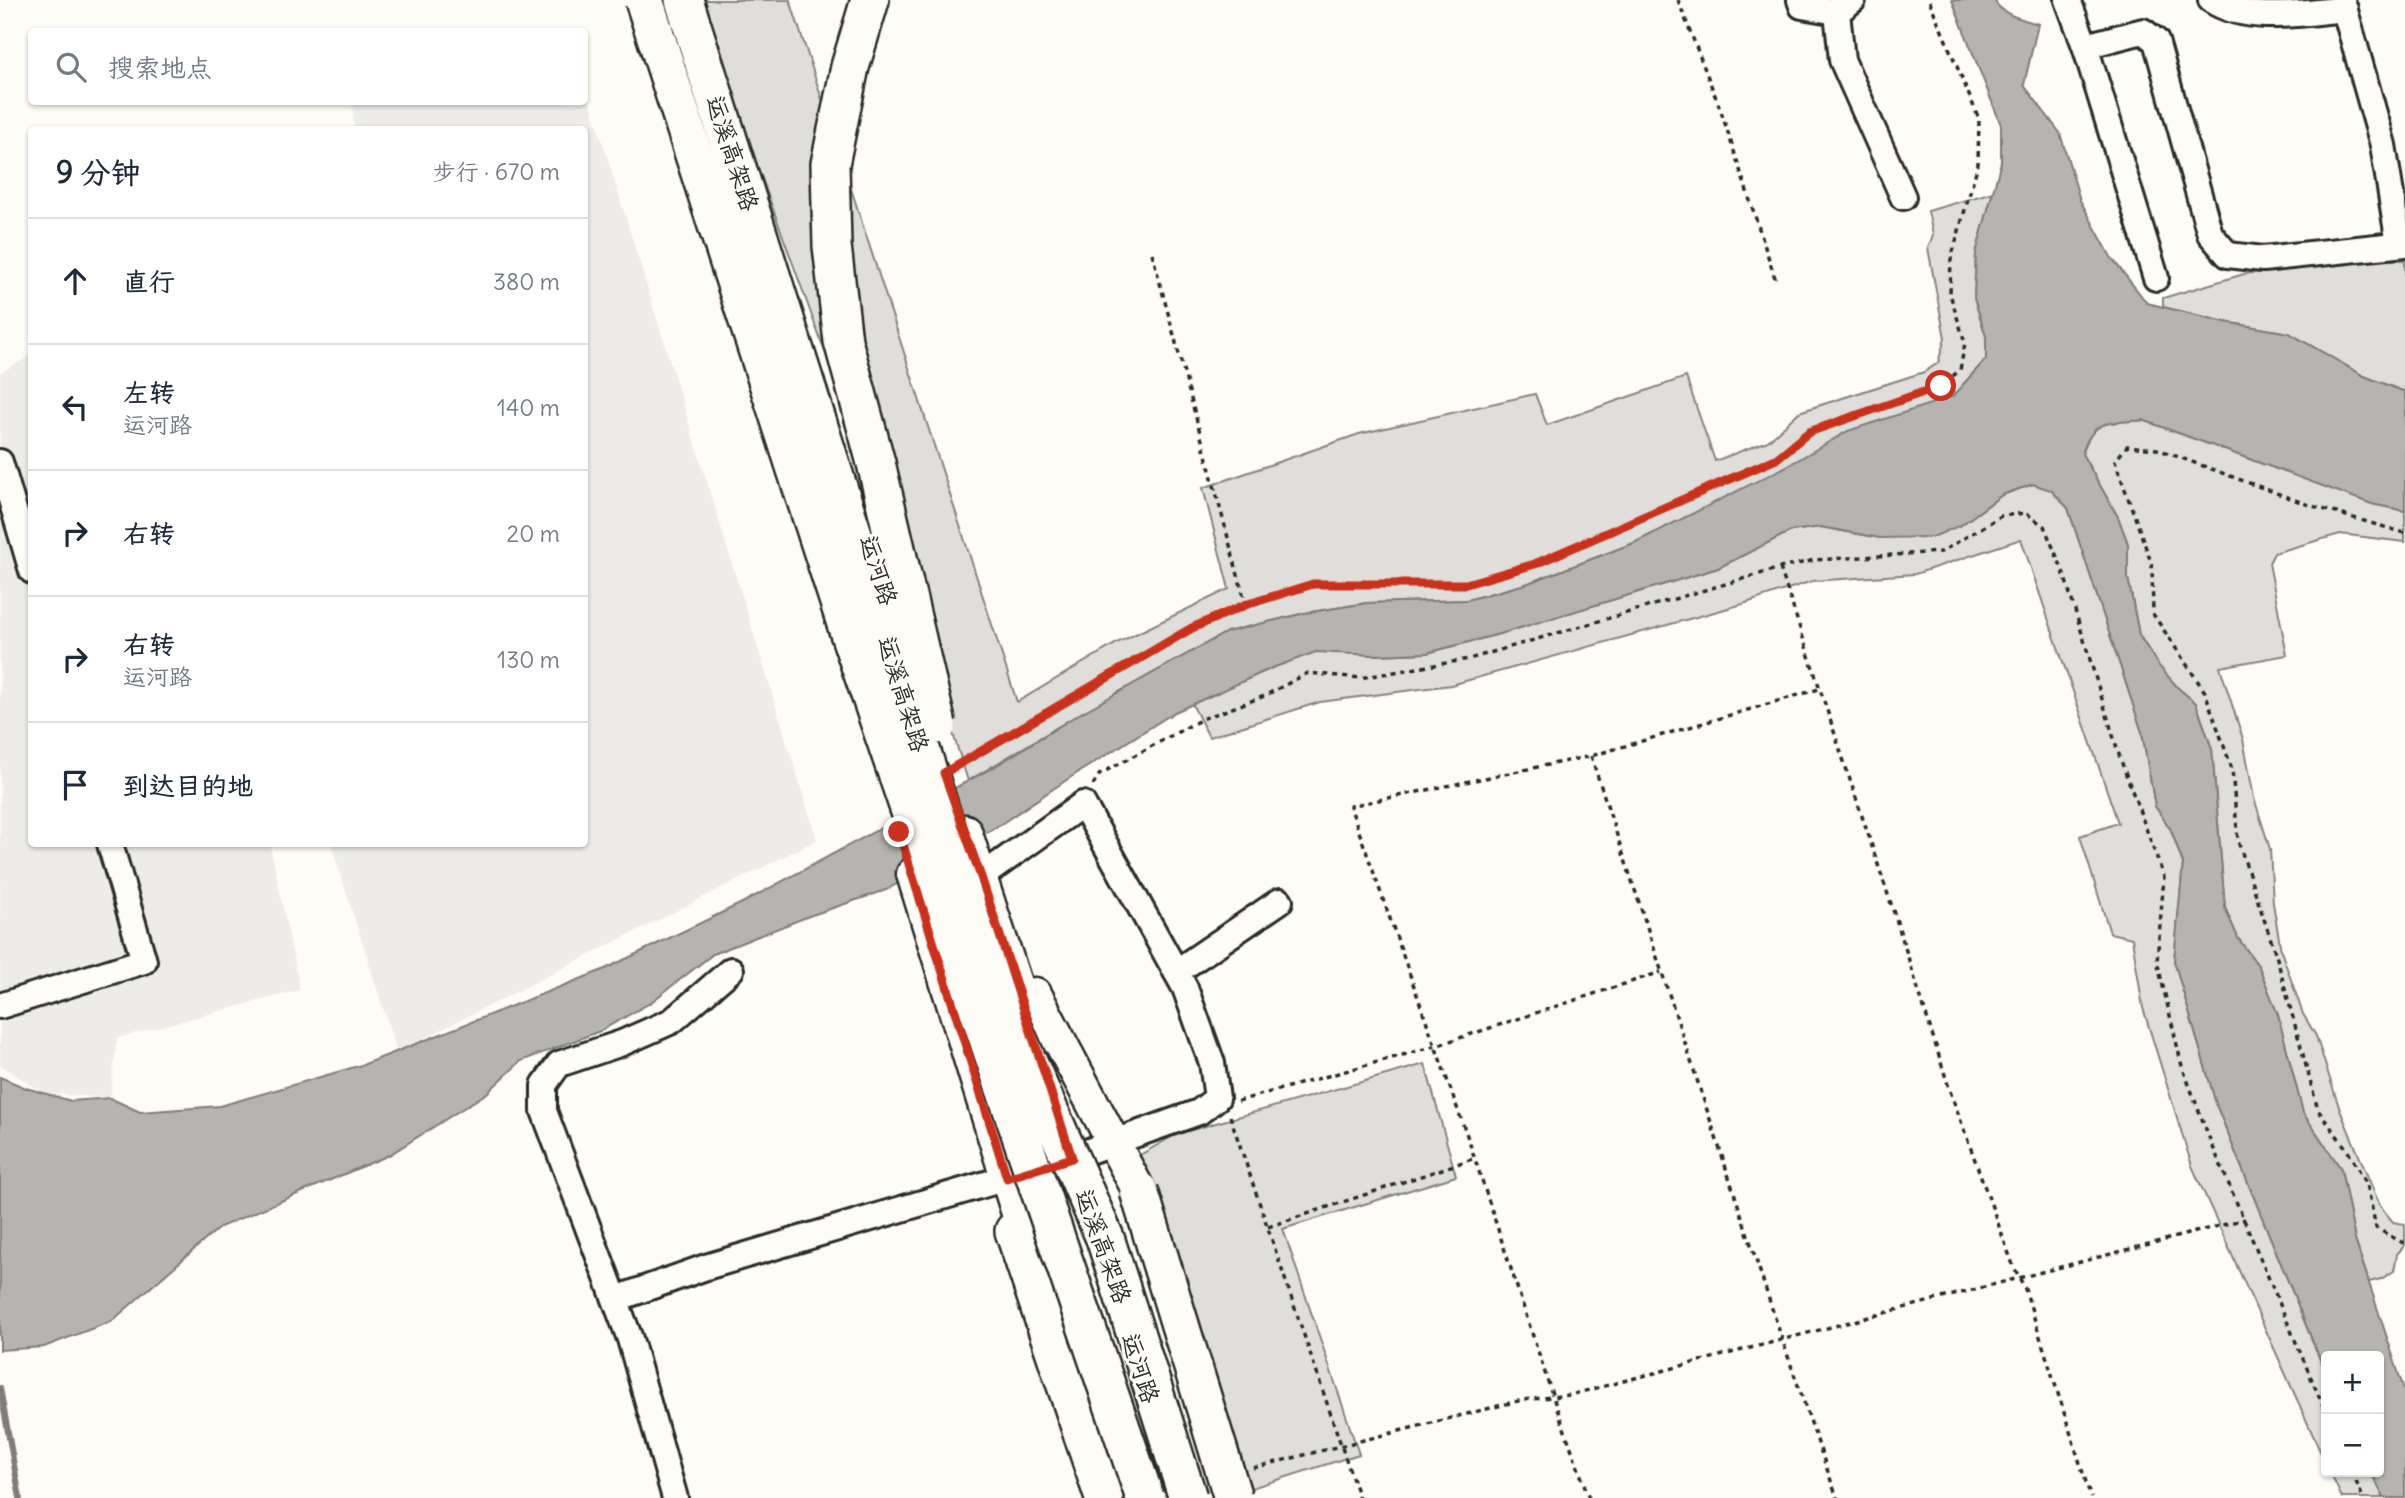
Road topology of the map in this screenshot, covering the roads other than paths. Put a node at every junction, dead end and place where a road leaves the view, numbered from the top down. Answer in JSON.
{"nodes":[{"id":1,"x":629,"y":0,"type":"edge"},
{"id":2,"x":644,"y":0,"type":"edge"},
{"id":3,"x":684,"y":0,"type":"edge"},
{"id":4,"x":695,"y":0,"type":"edge"},
{"id":5,"x":870,"y":0,"type":"edge"},
{"id":6,"x":1800,"y":0,"type":"edge"},
{"id":7,"x":2068,"y":0,"type":"edge"},
{"id":8,"x":2211,"y":0,"type":"edge"},
{"id":9,"x":2344,"y":4,"type":"edge"},
{"id":10,"x":1845,"y":6,"type":"edge"},
{"id":11,"x":2085,"y":46,"type":"junction"},
{"id":12,"x":1903,"y":197,"type":"dead end"},
{"id":13,"x":2402,"y":244,"type":"edge"},
{"id":14,"x":2156,"y":278,"type":"dead end"},
{"id":15,"x":0,"y":462,"type":"edge"},
{"id":16,"x":28,"y":558,"type":"edge"},
{"id":17,"x":111,"y":847,"type":"edge"},
{"id":18,"x":978,"y":869,"type":"junction"},
{"id":19,"x":1280,"y":901,"type":"dead end"},
{"id":20,"x":995,"y":919,"type":"junction"},
{"id":21,"x":731,"y":970,"type":"dead end"},
{"id":22,"x":1176,"y":972,"type":"junction"},
{"id":23,"x":999,"y":996,"type":"junction"},
{"id":24,"x":0,"y":1006,"type":"edge"},
{"id":25,"x":1114,"y":1143,"type":"junction"},
{"id":26,"x":1072,"y":1158,"type":"junction"},
{"id":27,"x":1004,"y":1179,"type":"junction"},
{"id":28,"x":1139,"y":1191,"type":"joint"},
{"id":29,"x":1014,"y":1231,"type":"joint"},
{"id":30,"x":616,"y":1299,"type":"junction"},
{"id":31,"x":1237,"y":1484,"type":"edge"},
{"id":32,"x":675,"y":1498,"type":"edge"},
{"id":33,"x":1105,"y":1498,"type":"edge"},
{"id":34,"x":1145,"y":1498,"type":"edge"},
{"id":35,"x":1183,"y":1498,"type":"edge"},
{"id":36,"x":1188,"y":1498,"type":"edge"}],
"edges":[{"from":1,"to":27,"type":"main road"},
{"from":2,"to":34,"type":"highway","name":"运溪高架路","bridge":true},
{"from":3,"to":23,"type":"highway","name":"运溪高架路","bridge":true},
{"from":4,"to":18,"type":"main road","name":"运河路"},
{"from":5,"to":23,"type":"highway","bridge":true},
{"from":6,"to":10,"type":"street"},
{"from":7,"to":11,"type":"street"},
{"from":8,"to":9,"type":"street"},
{"from":9,"to":13,"type":"street"},
{"from":10,"to":12,"type":"street"},
{"from":11,"to":13,"type":"street"},
{"from":11,"to":14,"type":"street"},
{"from":15,"to":16,"type":"street"},
{"from":17,"to":24,"type":"street"},
{"from":18,"to":20,"type":"main road","name":"运河路"},
{"from":18,"to":22,"type":"street"},
{"from":19,"to":22,"type":"street"},
{"from":20,"to":25,"type":"main road"},
{"from":20,"to":26,"type":"main road","name":"运河路"},
{"from":21,"to":30,"type":"street"},
{"from":22,"to":25,"type":"street"},
{"from":23,"to":36,"type":"highway","name":"运溪高架路","bridge":true},
{"from":25,"to":26,"type":"street"},
{"from":25,"to":28,"type":"main road"},
{"from":26,"to":27,"type":"street"},
{"from":26,"to":35,"type":"main road","name":"运河路"},
{"from":27,"to":29,"type":"main road"},
{"from":27,"to":30,"type":"street"},
{"from":27,"to":33,"type":"main road"},
{"from":28,"to":31,"type":"highway","bridge":true},
{"from":29,"to":33,"type":"highway"},
{"from":30,"to":32,"type":"street"}]}
